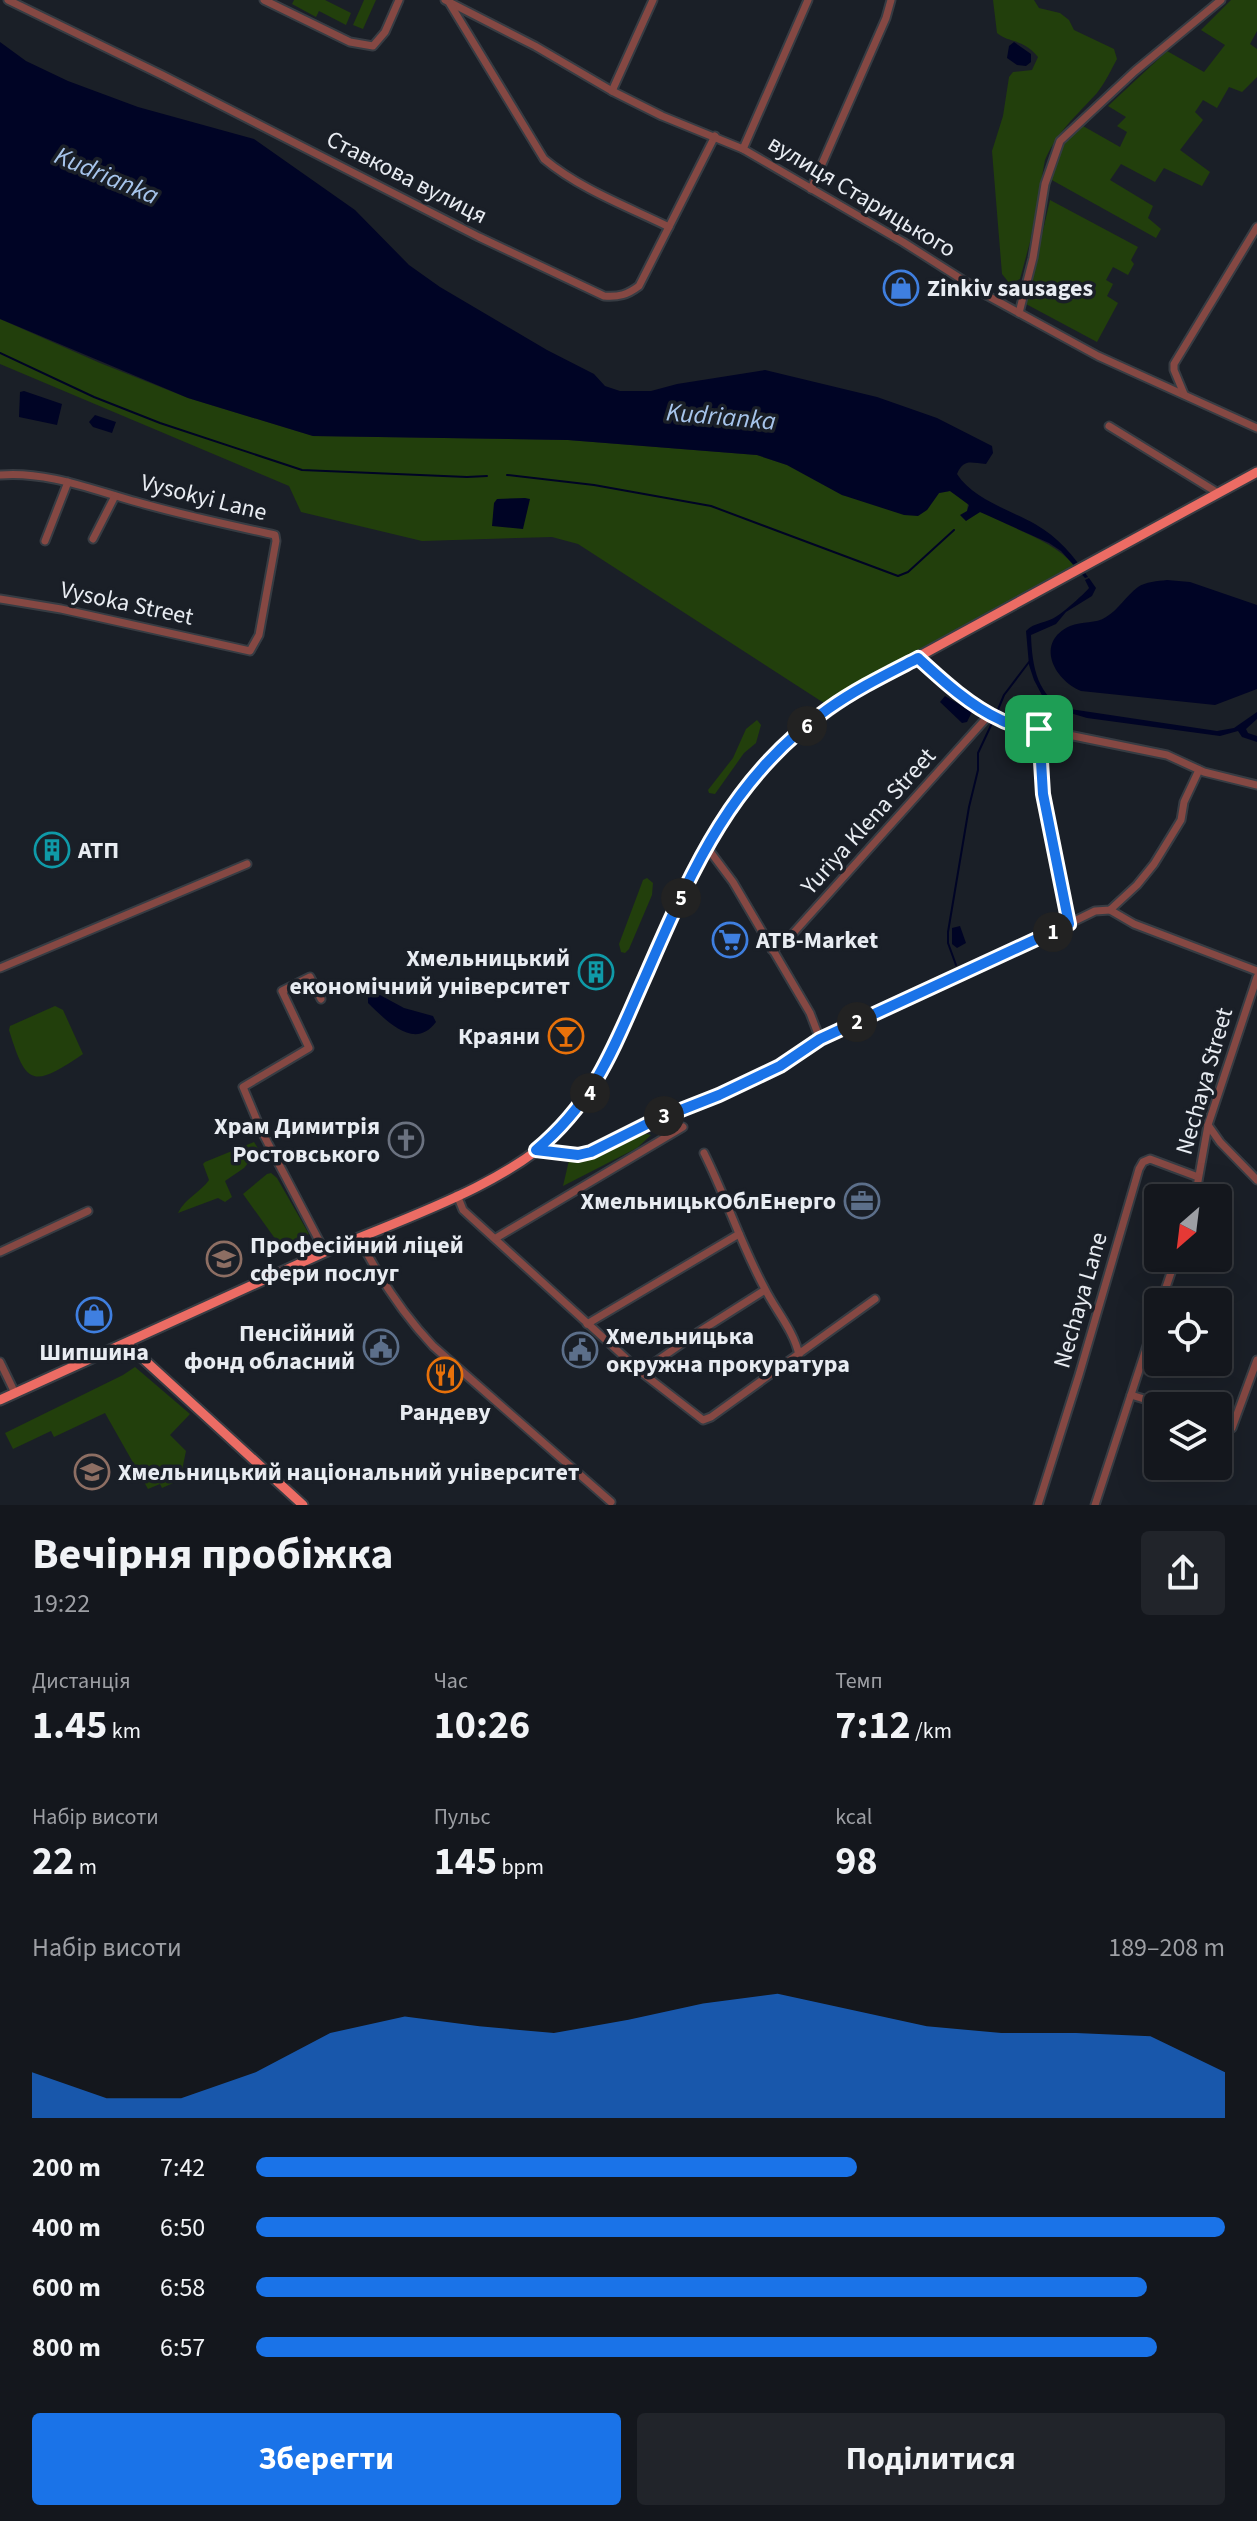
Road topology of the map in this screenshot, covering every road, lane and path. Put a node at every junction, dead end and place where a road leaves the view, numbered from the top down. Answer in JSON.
{"nodes":[{"id":1,"x":8,"y":0,"type":"edge"},
{"id":2,"x":264,"y":0,"type":"edge"},
{"id":3,"x":399,"y":0,"type":"edge"},
{"id":4,"x":653,"y":0,"type":"edge"},
{"id":5,"x":808,"y":0,"type":"edge"},
{"id":6,"x":891,"y":0,"type":"edge"},
{"id":7,"x":1221,"y":0,"type":"edge"},
{"id":8,"x":447,"y":1,"type":"edge"},
{"id":9,"x":466,"y":10,"type":"junction"},
{"id":10,"x":459,"y":19,"type":"junction"},
{"id":11,"x":612,"y":91,"type":"junction"},
{"id":12,"x":715,"y":136,"type":"junction"},
{"id":13,"x":743,"y":149,"type":"junction"},
{"id":14,"x":811,"y":189,"type":"junction"},
{"id":15,"x":669,"y":227,"type":"junction"},
{"id":16,"x":1257,"y":227,"type":"edge"},
{"id":17,"x":1019,"y":313,"type":"junction"},
{"id":18,"x":1184,"y":394,"type":"junction"},
{"id":19,"x":1109,"y":426,"type":"dead end"},
{"id":20,"x":1257,"y":428,"type":"edge"},
{"id":21,"x":1257,"y":472,"type":"edge"},
{"id":22,"x":0,"y":475,"type":"edge"},
{"id":23,"x":68,"y":482,"type":"junction"},
{"id":24,"x":1218,"y":493,"type":"junction"},
{"id":25,"x":115,"y":496,"type":"junction"},
{"id":26,"x":93,"y":539,"type":"dead end"},
{"id":27,"x":45,"y":541,"type":"dead end"},
{"id":28,"x":0,"y":599,"type":"edge"},
{"id":29,"x":245,"y":650,"type":"joint"},
{"id":30,"x":918,"y":658,"type":"junction"},
{"id":31,"x":990,"y":714,"type":"junction"},
{"id":32,"x":1039,"y":729,"type":"junction"},
{"id":33,"x":1199,"y":770,"type":"junction"},
{"id":34,"x":1257,"y":785,"type":"edge"},
{"id":35,"x":706,"y":846,"type":"junction"},
{"id":36,"x":247,"y":864,"type":"dead end"},
{"id":37,"x":1110,"y":910,"type":"junction"},
{"id":38,"x":1069,"y":924,"type":"junction"},
{"id":39,"x":772,"y":950,"type":"junction"},
{"id":40,"x":0,"y":968,"type":"edge"},
{"id":41,"x":1257,"y":974,"type":"edge"},
{"id":42,"x":321,"y":999,"type":"dead end"},
{"id":43,"x":820,"y":1039,"type":"junction"},
{"id":44,"x":1208,"y":1125,"type":"junction"},
{"id":45,"x":683,"y":1127,"type":"dead end"},
{"id":46,"x":1220,"y":1142,"type":"junction"},
{"id":47,"x":1203,"y":1147,"type":"junction"},
{"id":48,"x":536,"y":1150,"type":"junction"},
{"id":49,"x":704,"y":1153,"type":"dead end"},
{"id":50,"x":1198,"y":1177,"type":"junction"},
{"id":51,"x":1257,"y":1180,"type":"edge"},
{"id":52,"x":1197,"y":1184,"type":"edge"},
{"id":53,"x":457,"y":1195,"type":"junction"},
{"id":54,"x":88,"y":1211,"type":"dead end"},
{"id":55,"x":739,"y":1234,"type":"junction"},
{"id":56,"x":359,"y":1238,"type":"junction"},
{"id":57,"x":496,"y":1238,"type":"junction"},
{"id":58,"x":0,"y":1252,"type":"edge"},
{"id":59,"x":325,"y":1252,"type":"junction"},
{"id":60,"x":765,"y":1290,"type":"junction"},
{"id":61,"x":875,"y":1299,"type":"dead end"},
{"id":62,"x":587,"y":1324,"type":"junction"},
{"id":63,"x":127,"y":1344,"type":"junction"},
{"id":64,"x":799,"y":1355,"type":"junction"},
{"id":65,"x":1144,"y":1355,"type":"edge"},
{"id":66,"x":1257,"y":1360,"type":"edge"},
{"id":67,"x":0,"y":1362,"type":"edge"},
{"id":68,"x":641,"y":1372,"type":"junction"},
{"id":69,"x":15,"y":1393,"type":"junction"},
{"id":70,"x":1131,"y":1395,"type":"junction"},
{"id":71,"x":1144,"y":1399,"type":"edge"},
{"id":72,"x":0,"y":1400,"type":"edge"},
{"id":73,"x":1232,"y":1428,"type":"dead end"},
{"id":74,"x":611,"y":1502,"type":"dead end"},
{"id":75,"x":303,"y":1505,"type":"edge"},
{"id":76,"x":1038,"y":1505,"type":"edge"},
{"id":77,"x":1095,"y":1505,"type":"edge"}],
"edges":[{"from":1,"to":15,"type":"street","name":"Ставкова вулиця"},
{"from":2,"to":3,"type":"street"},
{"from":4,"to":11,"type":"street"},
{"from":5,"to":13,"type":"street"},
{"from":6,"to":14,"type":"street"},
{"from":7,"to":17,"type":"street"},
{"from":8,"to":9,"type":"street","name":"вулиця Старицького"},
{"from":8,"to":10,"type":"street"},
{"from":9,"to":10,"type":"street"},
{"from":9,"to":11,"type":"street","name":"вулиця Старицького"},
{"from":10,"to":15,"type":"street"},
{"from":11,"to":12,"type":"street","name":"вулиця Старицького"},
{"from":12,"to":13,"type":"street","name":"вулиця Старицького"},
{"from":12,"to":15,"type":"street","name":"Ставкова вулиця"},
{"from":13,"to":14,"type":"street","name":"вулиця Старицького"},
{"from":14,"to":17,"type":"street","name":"вулиця Старицького"},
{"from":16,"to":18,"type":"street"},
{"from":17,"to":18,"type":"street","name":"вулиця Старицького"},
{"from":18,"to":20,"type":"street","name":"вулиця Старицького"},
{"from":19,"to":24,"type":"street"},
{"from":21,"to":24,"type":"main road"},
{"from":22,"to":23,"type":"street","name":"Vysokyi Lane"},
{"from":23,"to":25,"type":"street","name":"Vysokyi Lane"},
{"from":23,"to":27,"type":"street"},
{"from":24,"to":30,"type":"main road"},
{"from":25,"to":26,"type":"street"},
{"from":25,"to":29,"type":"street","name":"Vysokyi Lane"},
{"from":28,"to":29,"type":"street","name":"Vysoka Street"},
{"from":30,"to":31,"type":"street"},
{"from":30,"to":35,"type":"main road"},
{"from":31,"to":32,"type":"street"},
{"from":31,"to":39,"type":"street","name":"Yuriya Klena Street"},
{"from":32,"to":33,"type":"street"},
{"from":32,"to":38,"type":"street"},
{"from":33,"to":34,"type":"street"},
{"from":33,"to":37,"type":"street"},
{"from":35,"to":39,"type":"street"},
{"from":35,"to":48,"type":"main road"},
{"from":36,"to":40,"type":"street"},
{"from":37,"to":38,"type":"street"},
{"from":37,"to":41,"type":"street"},
{"from":38,"to":43,"type":"street"},
{"from":39,"to":43,"type":"street"},
{"from":41,"to":44,"type":"street","name":"Nechaya Street"},
{"from":42,"to":59,"type":"street"},
{"from":43,"to":48,"type":"street"},
{"from":44,"to":46,"type":"street"},
{"from":44,"to":47,"type":"street","name":"Nechaya Street"},
{"from":45,"to":57,"type":"street"},
{"from":46,"to":47,"type":"street"},
{"from":46,"to":51,"type":"street"},
{"from":47,"to":50,"type":"street","name":"Nechaya Street"},
{"from":48,"to":53,"type":"main road"},
{"from":49,"to":55,"type":"street"},
{"from":50,"to":52,"type":"street","name":"Nechaya Street"},
{"from":50,"to":76,"type":"street","name":"Nechaya Lane"},
{"from":53,"to":56,"type":"main road"},
{"from":53,"to":57,"type":"street"},
{"from":54,"to":58,"type":"street"},
{"from":55,"to":60,"type":"street"},
{"from":55,"to":62,"type":"street"},
{"from":56,"to":59,"type":"main road"},
{"from":56,"to":74,"type":"street"},
{"from":57,"to":62,"type":"street"},
{"from":59,"to":63,"type":"main road"},
{"from":60,"to":64,"type":"street"},
{"from":60,"to":68,"type":"street"},
{"from":61,"to":64,"type":"street"},
{"from":62,"to":68,"type":"street"},
{"from":63,"to":69,"type":"main road"},
{"from":63,"to":75,"type":"main road"},
{"from":64,"to":68,"type":"street"},
{"from":65,"to":70,"type":"street"},
{"from":66,"to":73,"type":"street"},
{"from":67,"to":69,"type":"street"},
{"from":69,"to":72,"type":"main road"},
{"from":70,"to":71,"type":"street"},
{"from":70,"to":77,"type":"street"}]}
